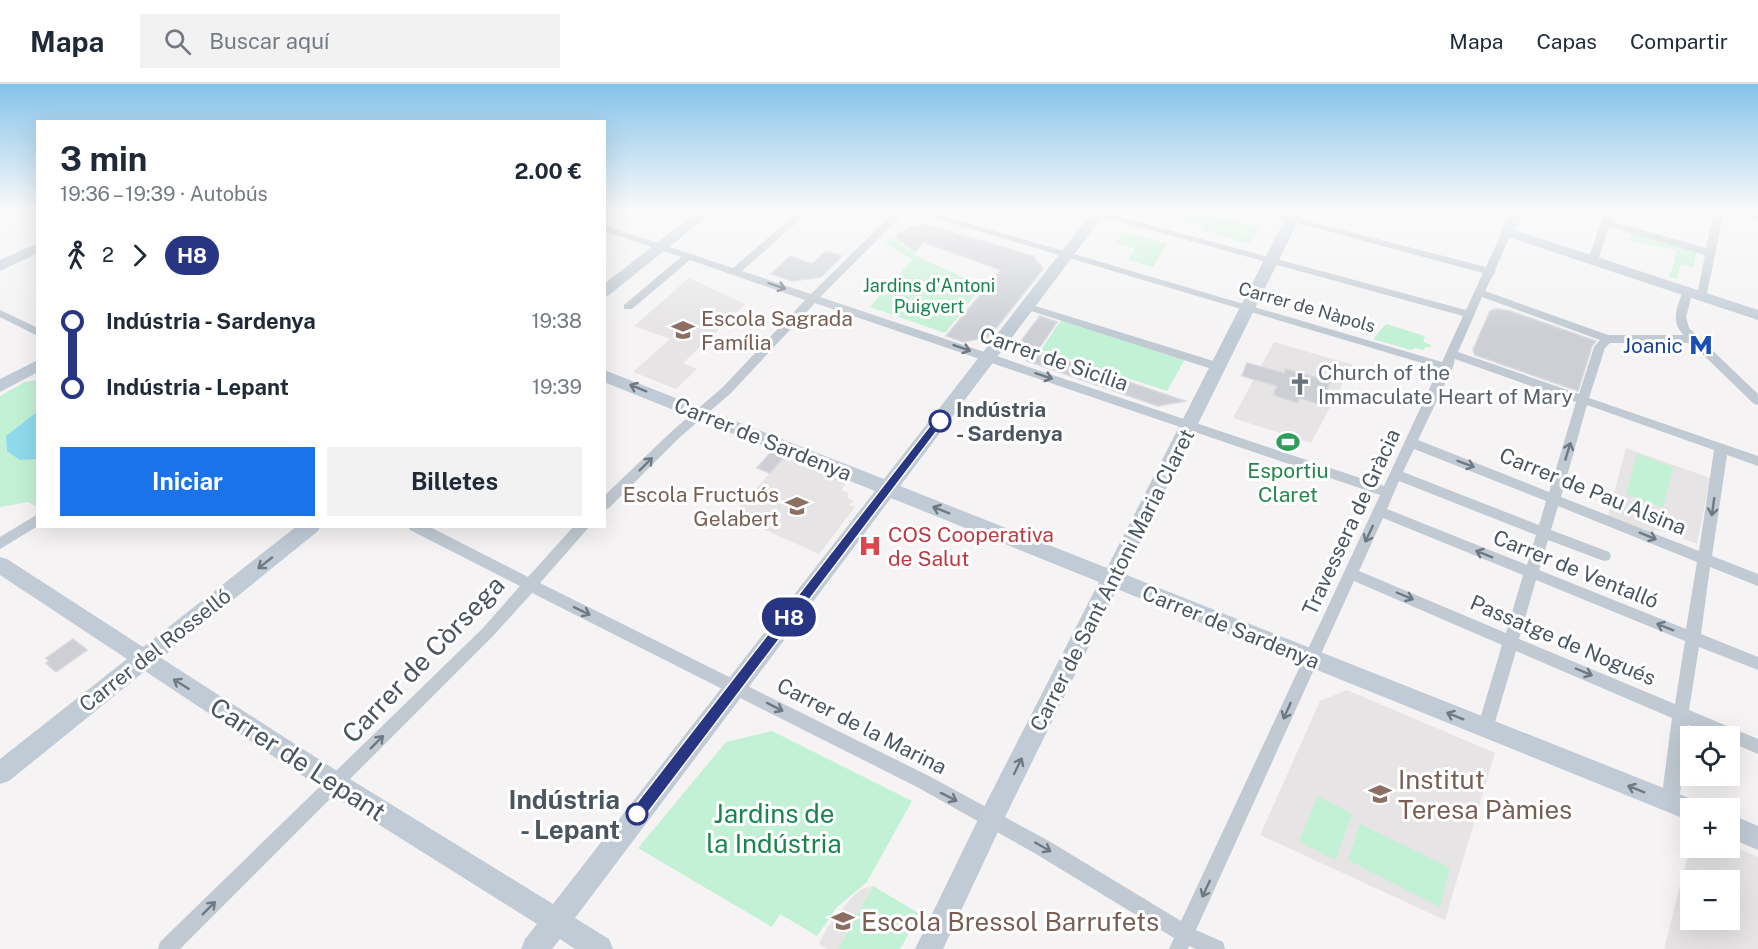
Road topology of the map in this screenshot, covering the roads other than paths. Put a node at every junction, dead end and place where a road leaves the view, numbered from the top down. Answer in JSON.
{"nodes":[{"id":1,"x":29,"y":251,"type":"edge"},
{"id":2,"x":656,"y":251,"type":"edge"},
{"id":3,"x":675,"y":251,"type":"edge"},
{"id":4,"x":759,"y":251,"type":"edge"},
{"id":5,"x":861,"y":251,"type":"edge"},
{"id":6,"x":1051,"y":251,"type":"edge"},
{"id":7,"x":1070,"y":251,"type":"edge"},
{"id":8,"x":1236,"y":251,"type":"edge"},
{"id":9,"x":1276,"y":251,"type":"edge"},
{"id":10,"x":1418,"y":251,"type":"edge"},
{"id":11,"x":1500,"y":251,"type":"edge"},
{"id":12,"x":1567,"y":251,"type":"edge"},
{"id":13,"x":1596,"y":251,"type":"edge"},
{"id":14,"x":1711,"y":252,"type":"edge"},
{"id":15,"x":689,"y":256,"type":"junction"},
{"id":16,"x":1067,"y":256,"type":"junction"},
{"id":17,"x":1593,"y":260,"type":"junction"},
{"id":18,"x":1271,"y":261,"type":"junction"},
{"id":19,"x":0,"y":266,"type":"edge"},
{"id":20,"x":735,"y":272,"type":"junction"},
{"id":21,"x":1491,"y":272,"type":"junction"},
{"id":22,"x":606,"y":290,"type":"edge"},
{"id":23,"x":1481,"y":293,"type":"junction"},
{"id":24,"x":1695,"y":294,"type":"junction"},
{"id":25,"x":813,"y":298,"type":"junction"},
{"id":26,"x":628,"y":307,"type":"dead end"},
{"id":27,"x":1029,"y":307,"type":"junction"},
{"id":28,"x":1248,"y":309,"type":"junction"},
{"id":29,"x":0,"y":313,"type":"edge"},
{"id":30,"x":1470,"y":315,"type":"junction"},
{"id":31,"x":1758,"y":315,"type":"edge"},
{"id":32,"x":36,"y":332,"type":"edge"},
{"id":33,"x":1607,"y":339,"type":"junction"},
{"id":34,"x":1694,"y":339,"type":"junction"},
{"id":35,"x":989,"y":358,"type":"junction"},
{"id":36,"x":1450,"y":361,"type":"junction"},
{"id":37,"x":36,"y":365,"type":"edge"},
{"id":38,"x":1219,"y":366,"type":"junction"},
{"id":39,"x":606,"y":376,"type":"edge"},
{"id":40,"x":0,"y":386,"type":"edge"},
{"id":41,"x":1583,"y":400,"type":"junction"},
{"id":42,"x":1758,"y":401,"type":"edge"},
{"id":43,"x":701,"y":413,"type":"junction"},
{"id":44,"x":1190,"y":426,"type":"junction"},
{"id":45,"x":1412,"y":443,"type":"junction"},
{"id":46,"x":1721,"y":449,"type":"junction"},
{"id":47,"x":1758,"y":461,"type":"edge"},
{"id":48,"x":1397,"y":475,"type":"junction"},
{"id":49,"x":887,"y":489,"type":"junction"},
{"id":50,"x":1389,"y":493,"type":"junction"},
{"id":51,"x":1554,"y":498,"type":"junction"},
{"id":52,"x":606,"y":503,"type":"edge"},
{"id":53,"x":1379,"y":511,"type":"junction"},
{"id":54,"x":36,"y":520,"type":"edge"},
{"id":55,"x":308,"y":528,"type":"edge"},
{"id":56,"x":419,"y":528,"type":"edge"},
{"id":57,"x":581,"y":528,"type":"edge"},
{"id":58,"x":1544,"y":531,"type":"junction"},
{"id":59,"x":0,"y":544,"type":"edge"},
{"id":60,"x":1604,"y":556,"type":"dead end"},
{"id":61,"x":1705,"y":559,"type":"junction"},
{"id":62,"x":0,"y":565,"type":"edge"},
{"id":63,"x":1351,"y":574,"type":"junction"},
{"id":64,"x":1531,"y":574,"type":"junction"},
{"id":65,"x":1112,"y":579,"type":"junction"},
{"id":66,"x":1758,"y":580,"type":"edge"},
{"id":67,"x":529,"y":586,"type":"junction"},
{"id":68,"x":1693,"y":638,"type":"junction"},
{"id":69,"x":1511,"y":640,"type":"junction"},
{"id":70,"x":144,"y":659,"type":"junction"},
{"id":71,"x":1312,"y":659,"type":"junction"},
{"id":72,"x":1758,"y":664,"type":"edge"},
{"id":73,"x":736,"y":687,"type":"junction"},
{"id":74,"x":1681,"y":714,"type":"junction"},
{"id":75,"x":1485,"y":729,"type":"junction"},
{"id":76,"x":1758,"y":747,"type":"edge"},
{"id":77,"x":0,"y":773,"type":"edge"},
{"id":78,"x":336,"y":784,"type":"junction"},
{"id":79,"x":1680,"y":798,"type":"edge"},
{"id":80,"x":1680,"y":806,"type":"edge"},
{"id":81,"x":992,"y":819,"type":"junction"},
{"id":82,"x":1740,"y":830,"type":"edge"},
{"id":83,"x":1758,"y":837,"type":"edge"},
{"id":84,"x":557,"y":920,"type":"junction"},
{"id":85,"x":1182,"y":942,"type":"edge"},
{"id":86,"x":167,"y":949,"type":"edge"},
{"id":87,"x":535,"y":949,"type":"edge"},
{"id":88,"x":599,"y":949,"type":"edge"},
{"id":89,"x":929,"y":949,"type":"edge"},
{"id":90,"x":1216,"y":949,"type":"edge"}],
"edges":[{"from":1,"to":19,"type":"main road"},
{"from":2,"to":22,"type":"main road"},
{"from":3,"to":15,"type":"street","name":"Carrer de Sicília"},
{"from":4,"to":20,"type":"street"},
{"from":5,"to":25,"type":"street"},
{"from":6,"to":16,"type":"street","name":"Carrer de Nàpols"},
{"from":7,"to":16,"type":"main road"},
{"from":8,"to":18,"type":"street"},
{"from":9,"to":18,"type":"main road","name":"Carrer de Sant Antoni Maria Claret"},
{"from":10,"to":21,"type":"street"},
{"from":11,"to":21,"type":"street","name":"Travessera de Gràcia"},
{"from":12,"to":17,"type":"main road"},
{"from":13,"to":17,"type":"street"},
{"from":14,"to":24,"type":"street"},
{"from":15,"to":20,"type":"street","name":"Carrer de Sicília"},
{"from":15,"to":26,"type":"street"},
{"from":16,"to":27,"type":"main road"},
{"from":16,"to":28,"type":"street","name":"Carrer de Nàpols"},
{"from":17,"to":24,"type":"main road"},
{"from":18,"to":28,"type":"main road","name":"Carrer de Sant Antoni Maria Claret"},
{"from":18,"to":30,"type":"street"},
{"from":20,"to":25,"type":"street","name":"Carrer de Sicília","one_way":true},
{"from":21,"to":23,"type":"street","name":"Travessera de Gràcia"},
{"from":23,"to":30,"type":"street","name":"Travessera de Gràcia"},
{"from":23,"to":33,"type":"street"},
{"from":24,"to":31,"type":"main road"},
{"from":24,"to":34,"type":"street"},
{"from":25,"to":35,"type":"street","name":"Carrer de Sicília","one_way":true},
{"from":25,"to":43,"type":"street"},
{"from":27,"to":35,"type":"main road"},
{"from":27,"to":38,"type":"street"},
{"from":28,"to":36,"type":"street","name":"Carrer de Nàpols"},
{"from":28,"to":38,"type":"main road","name":"Carrer de Sant Antoni Maria Claret"},
{"from":29,"to":32,"type":"street"},
{"from":30,"to":36,"type":"street","name":"Travessera de Gràcia"},
{"from":33,"to":34,"type":"street"},
{"from":33,"to":41,"type":"street"},
{"from":34,"to":42,"type":"street"},
{"from":35,"to":44,"type":"street","name":"Carrer de Sicília","one_way":true},
{"from":35,"to":49,"type":"main road"},
{"from":36,"to":41,"type":"street","name":"Carrer de Nàpols"},
{"from":36,"to":45,"type":"street","name":"Travessera de Gràcia"},
{"from":37,"to":40,"type":"main road"},
{"from":38,"to":44,"type":"main road","name":"Carrer de Sant Antoni Maria Claret"},
{"from":43,"to":39,"type":"main road","name":"Carrer de Sardenya","one_way":true},
{"from":41,"to":46,"type":"street","name":"Carrer de Nàpols"},
{"from":51,"to":41,"type":"street","one_way":true},
{"from":43,"to":49,"type":"main road","name":"Carrer de Sardenya"},
{"from":52,"to":43,"type":"street","one_way":true},
{"from":44,"to":50,"type":"street","name":"Carrer de Sicília"},
{"from":44,"to":65,"type":"main road","name":"Carrer de Sant Antoni Maria Claret"},
{"from":45,"to":48,"type":"street","name":"Travessera de Gràcia"},
{"from":45,"to":51,"type":"street","name":"Carrer de Pau Alsina","one_way":true},
{"from":46,"to":47,"type":"street","name":"Carrer de Nàpols"},
{"from":46,"to":61,"type":"street","one_way":true},
{"from":48,"to":50,"type":"street","name":"Travessera de Gràcia"},
{"from":48,"to":58,"type":"street"},
{"from":65,"to":49,"type":"main road","name":"Carrer de Sardenya","one_way":true},
{"from":49,"to":73,"type":"main road"},
{"from":50,"to":53,"type":"street","name":"Travessera de Gràcia"},
{"from":51,"to":58,"type":"street"},
{"from":51,"to":61,"type":"street","name":"Carrer de Pau Alsina","one_way":true},
{"from":53,"to":63,"type":"street","name":"Travessera de Gràcia","one_way":true},
{"from":64,"to":53,"type":"street","name":"Carrer de Ventalló","one_way":true},
{"from":54,"to":59,"type":"street"},
{"from":55,"to":70,"type":"main road","name":"Carrer del Rosselló","one_way":true},
{"from":56,"to":67,"type":"street","name":"Carrer de la Marina"},
{"from":57,"to":67,"type":"street","name":"Carrer de Còrsega"},
{"from":58,"to":60,"type":"street"},
{"from":58,"to":64,"type":"street"},
{"from":61,"to":66,"type":"street","name":"Carrer de Pau Alsina"},
{"from":61,"to":68,"type":"street"},
{"from":62,"to":70,"type":"main road","name":"Carrer de Lepant"},
{"from":63,"to":69,"type":"street","name":"Passatge de Nogués","one_way":true},
{"from":63,"to":71,"type":"street","name":"Travessera de Gràcia"},
{"from":68,"to":64,"type":"street","name":"Carrer de Ventalló","one_way":true},
{"from":64,"to":69,"type":"street"},
{"from":65,"to":71,"type":"main road","name":"Carrer de Sardenya"},
{"from":81,"to":65,"type":"main road","name":"Carrer de Sant Antoni Maria Claret","one_way":true},
{"from":67,"to":73,"type":"street","name":"Carrer de la Marina","one_way":true},
{"from":78,"to":67,"type":"street","name":"Carrer de Còrsega","one_way":true},
{"from":68,"to":72,"type":"street","name":"Carrer de Ventalló"},
{"from":68,"to":74,"type":"street"},
{"from":69,"to":74,"type":"street","name":"Passatge de Nogués","one_way":true},
{"from":69,"to":75,"type":"street"},
{"from":70,"to":77,"type":"main road","name":"Carrer del Rosselló"},
{"from":78,"to":70,"type":"main road","name":"Carrer de Lepant","one_way":true},
{"from":75,"to":71,"type":"main road","name":"Carrer de Sardenya","one_way":true},
{"from":71,"to":85,"type":"street","name":"Travessera de Gràcia","one_way":true},
{"from":73,"to":81,"type":"street","name":"Carrer de la Marina","one_way":true},
{"from":73,"to":84,"type":"main road"},
{"from":74,"to":76,"type":"street","name":"Passatge de Nogués"},
{"from":74,"to":79,"type":"street"},
{"from":80,"to":75,"type":"main road","name":"Carrer de Sardenya","one_way":true},
{"from":78,"to":84,"type":"main road","name":"Carrer de Lepant"},
{"from":86,"to":78,"type":"street","name":"Carrer de Còrsega","one_way":true},
{"from":81,"to":85,"type":"street","name":"Carrer de la Marina","one_way":true},
{"from":81,"to":89,"type":"main road","name":"Carrer de Sant Antoni Maria Claret"},
{"from":82,"to":83,"type":"main road"},
{"from":84,"to":87,"type":"main road"},
{"from":84,"to":88,"type":"main road","name":"Carrer de Lepant"},
{"from":85,"to":90,"type":"street","name":"Carrer de la Marina"}]}
